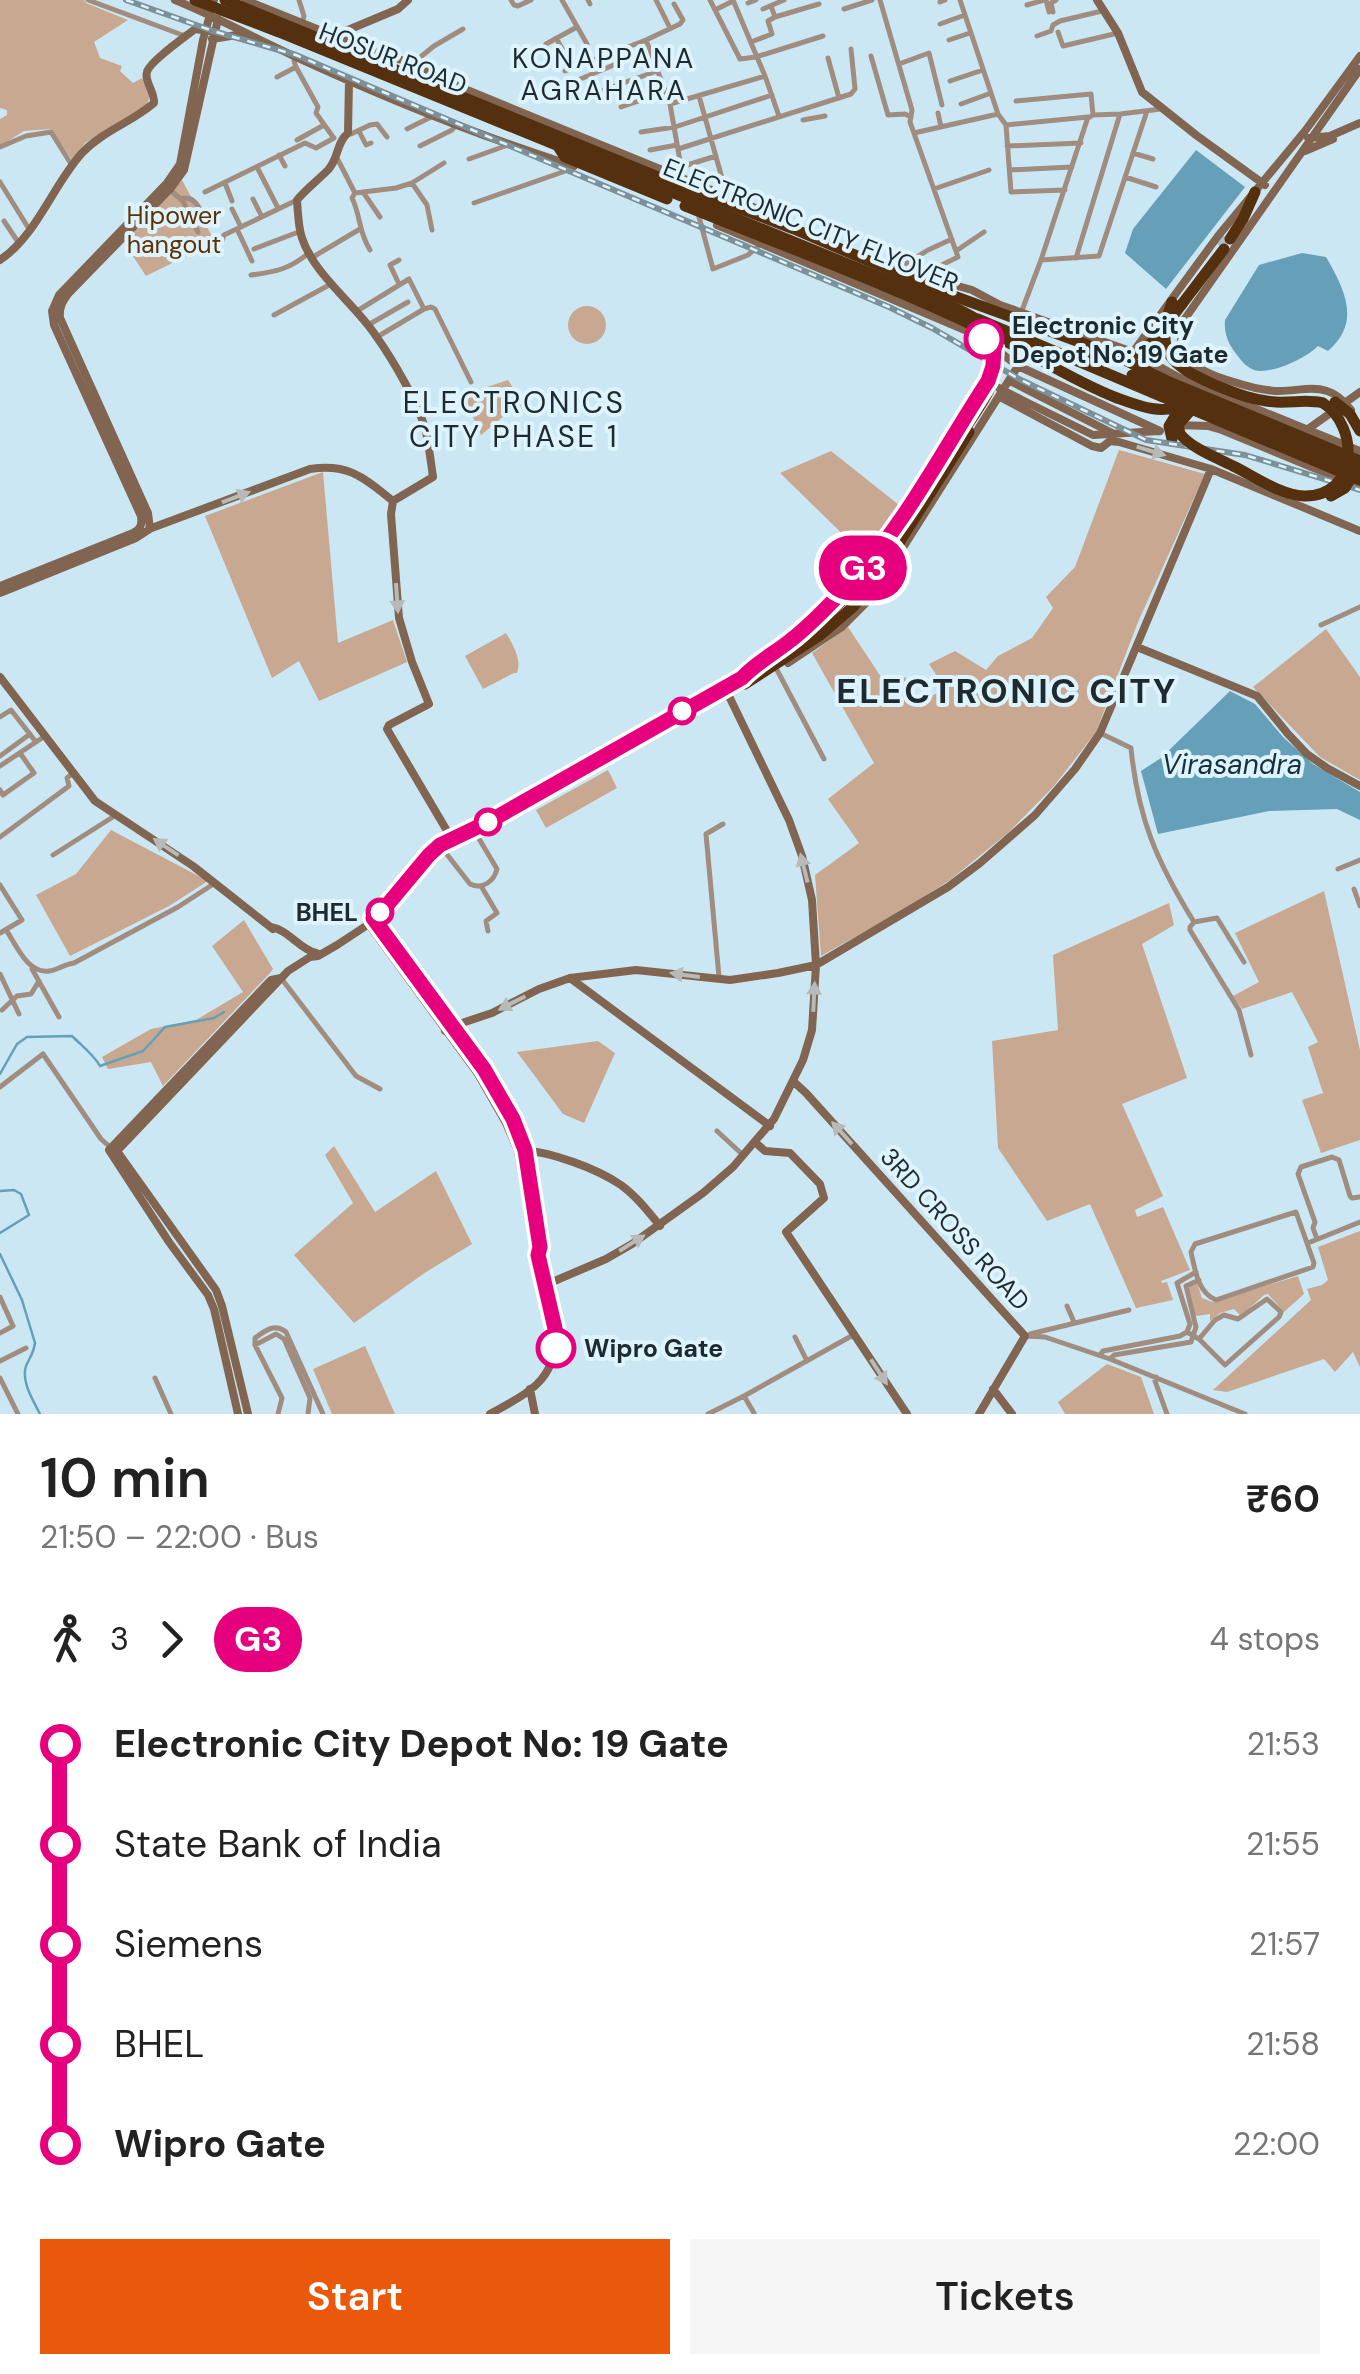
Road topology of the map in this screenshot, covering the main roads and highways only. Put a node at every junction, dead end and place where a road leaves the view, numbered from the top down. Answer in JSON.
{"nodes":[{"id":1,"x":185,"y":0,"type":"edge"},
{"id":2,"x":213,"y":7,"type":"edge"},
{"id":3,"x":557,"y":145,"type":"junction"},
{"id":4,"x":1256,"y":192,"type":"road end"},
{"id":5,"x":1177,"y":303,"type":"junction"},
{"id":6,"x":967,"y":306,"type":"junction"},
{"id":7,"x":1082,"y":354,"type":"junction"},
{"id":8,"x":1212,"y":376,"type":"road end"},
{"id":9,"x":1325,"y":401,"type":"junction"},
{"id":10,"x":1187,"y":407,"type":"junction"},
{"id":11,"x":967,"y":431,"type":"junction"},
{"id":12,"x":1360,"y":432,"type":"edge"},
{"id":13,"x":1172,"y":433,"type":"junction"},
{"id":14,"x":1360,"y":464,"type":"edge"},
{"id":15,"x":1360,"y":484,"type":"edge"}],
"edges":[{"from":1,"to":2,"type":"highway","name":"HOSUR ROAD"},
{"from":2,"to":3,"type":"highway","name":"ELECTRONIC CITY FLYOVER","bridge":true},
{"from":2,"to":6,"type":"highway","name":"ELECTRONIC CITY FLYOVER","bridge":true},
{"from":2,"to":10,"type":"highway","name":"HOSUR ROAD"},
{"from":2,"to":14,"type":"highway","name":"HOSUR ROAD"},
{"from":3,"to":10,"type":"highway","bridge":true},
{"from":3,"to":11,"type":"highway","name":"ELECTRONIC CITY FLYOVER","bridge":true},
{"from":4,"to":5,"type":"highway"},
{"from":5,"to":7,"type":"highway","bridge":true},
{"from":5,"to":9,"type":"highway"},
{"from":6,"to":7,"type":"highway"},
{"from":6,"to":11,"type":"highway","name":"ELECTRONIC CITY FLYOVER","bridge":true},
{"from":7,"to":14,"type":"highway","bridge":true},
{"from":8,"to":9,"type":"highway"},
{"from":9,"to":12,"type":"highway","bridge":true},
{"from":9,"to":13,"type":"highway","bridge":true},
{"from":10,"to":13,"type":"highway"},
{"from":10,"to":15,"type":"highway","name":"HOSUR ROAD"},
{"from":11,"to":11,"type":"highway","name":"ELECTRONIC CITY FLYOVER"},
{"from":13,"to":14,"type":"highway","bridge":true}]}
